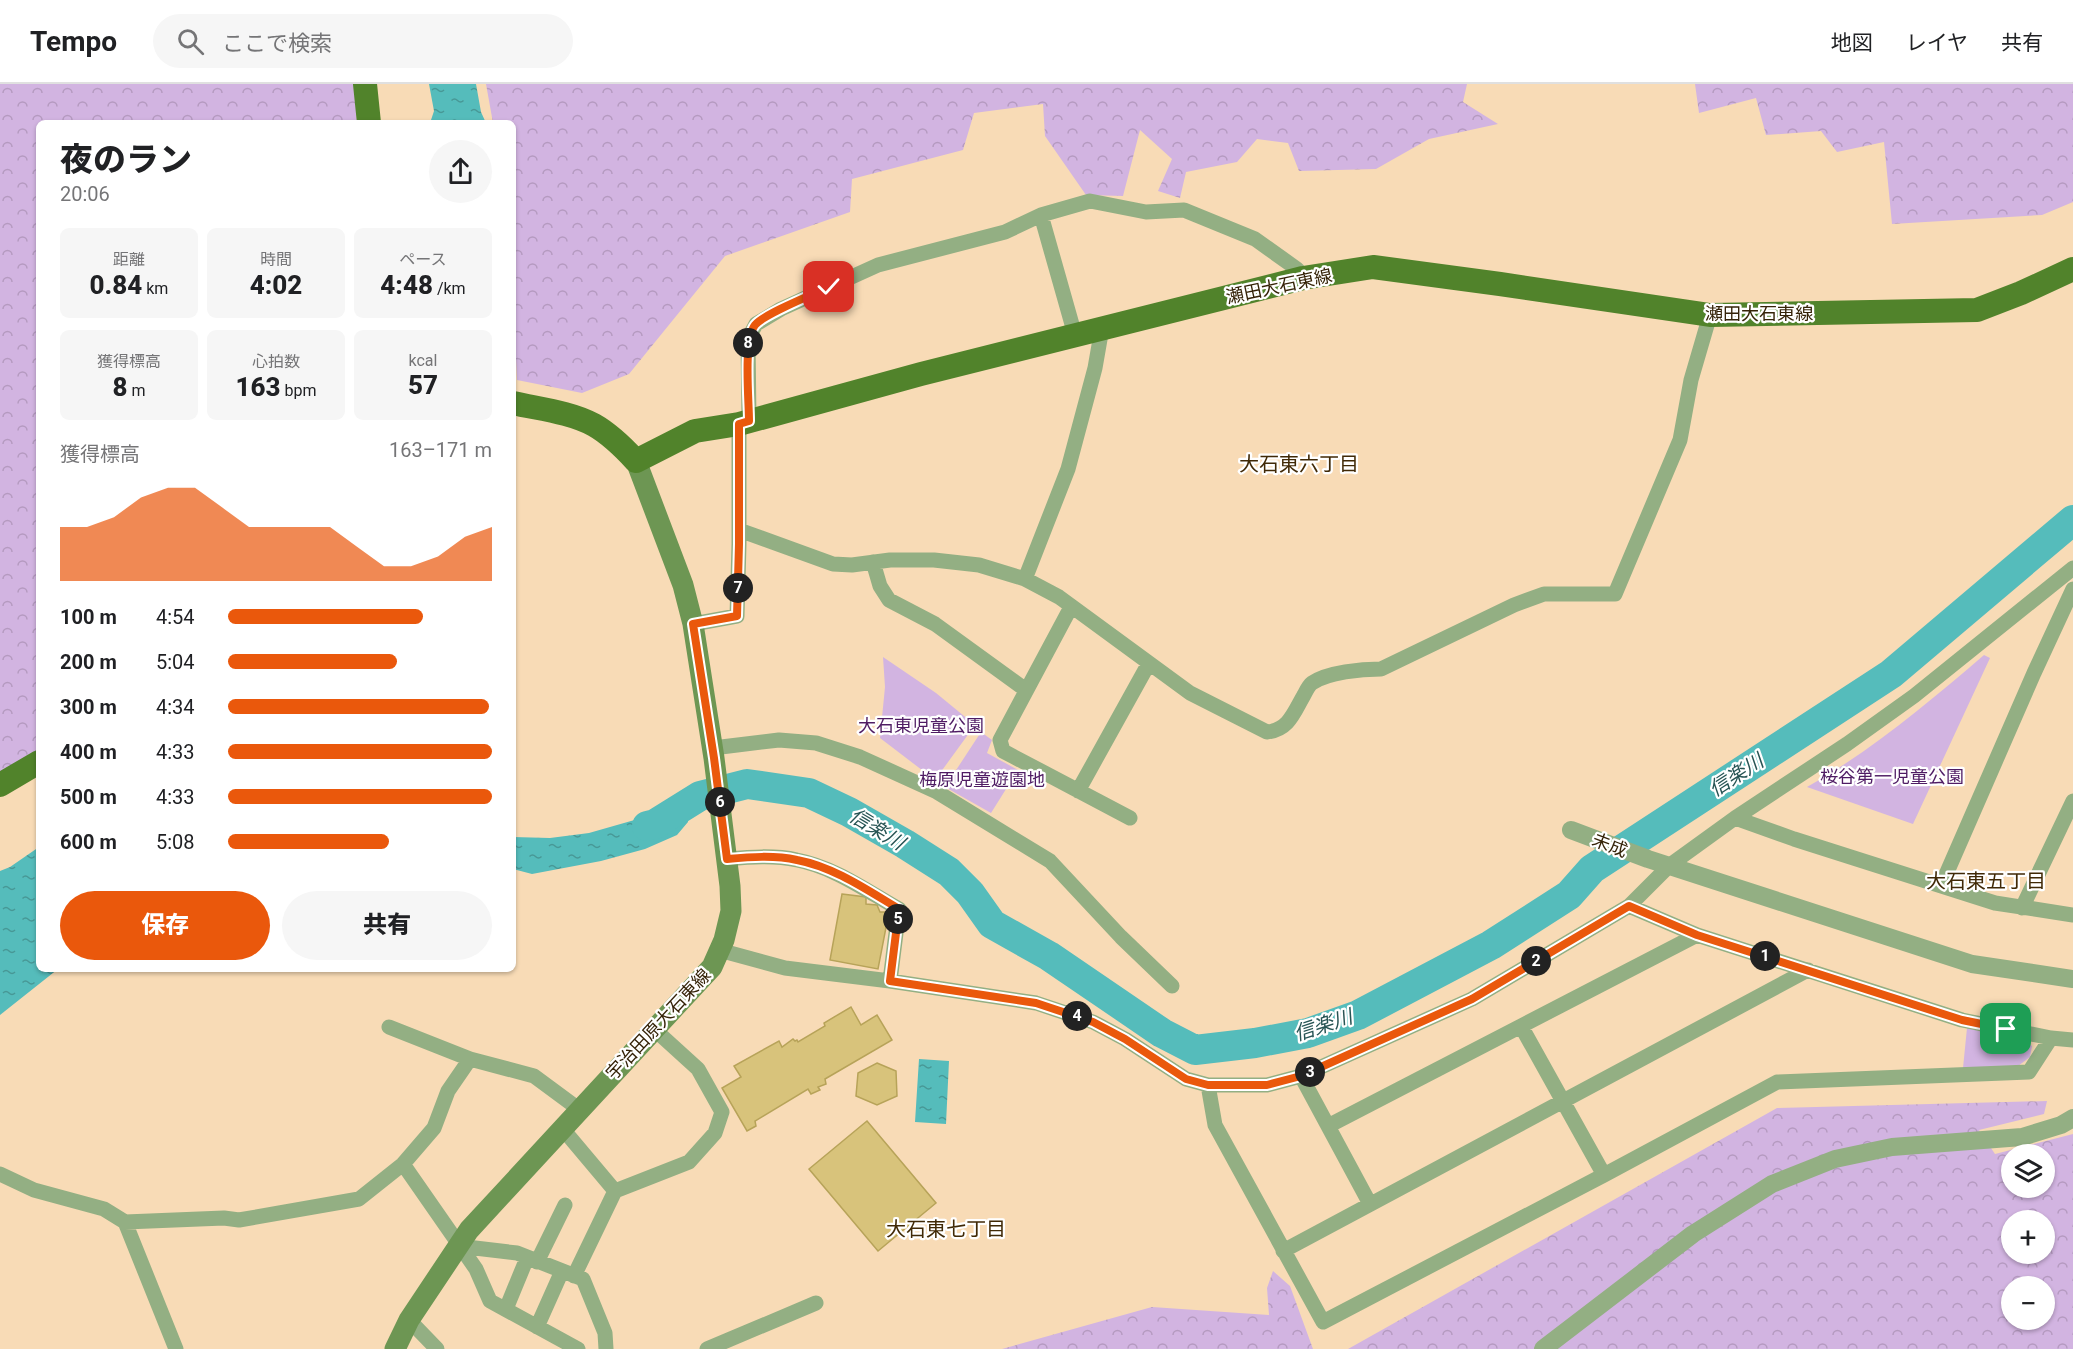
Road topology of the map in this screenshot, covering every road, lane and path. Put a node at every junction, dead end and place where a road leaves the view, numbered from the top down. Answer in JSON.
{"nodes":[{"id":1,"x":365,"y":84,"type":"edge"},
{"id":2,"x":369,"y":120,"type":"edge"},
{"id":3,"x":1041,"y":215,"type":"junction"},
{"id":4,"x":2073,"y":269,"type":"edge"},
{"id":5,"x":1303,"y":278,"type":"junction"},
{"id":6,"x":1710,"y":315,"type":"junction"},
{"id":7,"x":1102,"y":328,"type":"junction"},
{"id":8,"x":1075,"y":335,"type":"junction"},
{"id":9,"x":516,"y":404,"type":"edge"},
{"id":10,"x":744,"y":423,"type":"junction"},
{"id":11,"x":636,"y":462,"type":"junction"},
{"id":12,"x":739,"y":530,"type":"junction"},
{"id":13,"x":873,"y":562,"type":"junction"},
{"id":14,"x":2073,"y":568,"type":"edge"},
{"id":15,"x":1024,"y":579,"type":"junction"},
{"id":16,"x":2073,"y":589,"type":"edge"},
{"id":17,"x":1071,"y":607,"type":"junction"},
{"id":18,"x":693,"y":624,"type":"junction"},
{"id":19,"x":1149,"y":663,"type":"junction"},
{"id":20,"x":1026,"y":690,"type":"junction"},
{"id":21,"x":714,"y":753,"type":"junction"},
{"id":22,"x":36,"y":764,"type":"edge"},
{"id":23,"x":0,"y":785,"type":"edge"},
{"id":24,"x":1078,"y":791,"type":"junction"},
{"id":25,"x":2073,"y":801,"type":"edge"},
{"id":26,"x":1130,"y":818,"type":"dead end"},
{"id":27,"x":1735,"y":818,"type":"junction"},
{"id":28,"x":1571,"y":830,"type":"dead end"},
{"id":29,"x":726,"y":852,"type":"junction"},
{"id":30,"x":1670,"y":865,"type":"junction"},
{"id":31,"x":1941,"y":886,"type":"junction"},
{"id":32,"x":1629,"y":906,"type":"junction"},
{"id":33,"x":2022,"y":908,"type":"junction"},
{"id":34,"x":2073,"y":915,"type":"edge"},
{"id":35,"x":1697,"y":935,"type":"junction"},
{"id":36,"x":719,"y":950,"type":"junction"},
{"id":37,"x":1808,"y":970,"type":"junction"},
{"id":38,"x":2073,"y":980,"type":"edge"},
{"id":39,"x":890,"y":981,"type":"junction"},
{"id":40,"x":1172,"y":986,"type":"dead end"},
{"id":41,"x":1521,"y":1026,"type":"junction"},
{"id":42,"x":389,"y":1027,"type":"dead end"},
{"id":43,"x":654,"y":1029,"type":"junction"},
{"id":44,"x":2051,"y":1038,"type":"junction"},
{"id":45,"x":2073,"y":1040,"type":"edge"},
{"id":46,"x":470,"y":1059,"type":"junction"},
{"id":47,"x":1301,"y":1076,"type":"junction"},
{"id":48,"x":1208,"y":1085,"type":"junction"},
{"id":49,"x":1562,"y":1101,"type":"junction"},
{"id":50,"x":580,"y":1110,"type":"junction"},
{"id":51,"x":2073,"y":1118,"type":"edge"},
{"id":52,"x":1328,"y":1126,"type":"junction"},
{"id":53,"x":562,"y":1128,"type":"junction"},
{"id":54,"x":403,"y":1164,"type":"junction"},
{"id":55,"x":0,"y":1174,"type":"edge"},
{"id":56,"x":1604,"y":1175,"type":"junction"},
{"id":57,"x":615,"y":1191,"type":"junction"},
{"id":58,"x":1370,"y":1204,"type":"junction"},
{"id":59,"x":565,"y":1206,"type":"dead end"},
{"id":60,"x":125,"y":1222,"type":"junction"},
{"id":61,"x":458,"y":1246,"type":"junction"},
{"id":62,"x":1283,"y":1251,"type":"junction"},
{"id":63,"x":532,"y":1260,"type":"junction"},
{"id":64,"x":568,"y":1273,"type":"junction"},
{"id":65,"x":816,"y":1303,"type":"dead end"},
{"id":66,"x":506,"y":1309,"type":"junction"},
{"id":67,"x":409,"y":1320,"type":"junction"},
{"id":68,"x":537,"y":1327,"type":"junction"},
{"id":69,"x":176,"y":1349,"type":"edge"},
{"id":70,"x":395,"y":1349,"type":"edge"},
{"id":71,"x":437,"y":1349,"type":"edge"},
{"id":72,"x":578,"y":1349,"type":"edge"},
{"id":73,"x":606,"y":1349,"type":"edge"},
{"id":74,"x":707,"y":1349,"type":"edge"},
{"id":75,"x":1542,"y":1349,"type":"edge"}],
"edges":[{"from":1,"to":2,"type":"main road"},
{"from":3,"to":5,"type":"street"},
{"from":3,"to":8,"type":"street"},
{"from":3,"to":10,"type":"street"},
{"from":4,"to":6,"type":"main road","name":"瀬田大石東線"},
{"from":5,"to":6,"type":"main road","name":"瀬田大石東線"},
{"from":5,"to":7,"type":"main road","name":"瀬田大石東線"},
{"from":6,"to":19,"type":"street"},
{"from":7,"to":8,"type":"main road","name":"瀬田大石東線"},
{"from":7,"to":15,"type":"street"},
{"from":8,"to":10,"type":"main road","name":"瀬田大石東線"},
{"from":9,"to":11,"type":"main road"},
{"from":10,"to":11,"type":"main road","name":"瀬田大石東線"},
{"from":10,"to":12,"type":"street"},
{"from":11,"to":18,"type":"main road","name":"宇治田原大石東線"},
{"from":12,"to":13,"type":"street"},
{"from":12,"to":18,"type":"street"},
{"from":13,"to":15,"type":"street"},
{"from":13,"to":20,"type":"street"},
{"from":14,"to":27,"type":"street"},
{"from":15,"to":17,"type":"street"},
{"from":16,"to":31,"type":"street"},
{"from":17,"to":19,"type":"street"},
{"from":17,"to":20,"type":"street"},
{"from":18,"to":21,"type":"main road","name":"宇治田原大石東線"},
{"from":19,"to":24,"type":"street"},
{"from":20,"to":24,"type":"street"},
{"from":21,"to":29,"type":"main road","name":"宇治田原大石東線"},
{"from":21,"to":40,"type":"street"},
{"from":22,"to":23,"type":"main road"},
{"from":24,"to":26,"type":"street"},
{"from":25,"to":33,"type":"street"},
{"from":27,"to":30,"type":"street"},
{"from":27,"to":31,"type":"street"},
{"from":28,"to":30,"type":"street","name":"未成"},
{"from":29,"to":36,"type":"main road","name":"宇治田原大石東線"},
{"from":29,"to":39,"type":"street"},
{"from":30,"to":32,"type":"street"},
{"from":30,"to":38,"type":"street","name":"未成"},
{"from":31,"to":33,"type":"street"},
{"from":32,"to":35,"type":"street"},
{"from":32,"to":47,"type":"street"},
{"from":33,"to":34,"type":"street"},
{"from":35,"to":37,"type":"street"},
{"from":35,"to":41,"type":"street"},
{"from":36,"to":39,"type":"street"},
{"from":36,"to":43,"type":"main road","name":"宇治田原大石東線"},
{"from":37,"to":44,"type":"street"},
{"from":37,"to":49,"type":"street"},
{"from":39,"to":48,"type":"street"},
{"from":41,"to":49,"type":"street"},
{"from":41,"to":52,"type":"street"},
{"from":42,"to":46,"type":"street"},
{"from":43,"to":50,"type":"main road","name":"宇治田原大石東線"},
{"from":43,"to":57,"type":"street"},
{"from":44,"to":45,"type":"street"},
{"from":44,"to":56,"type":"street"},
{"from":46,"to":50,"type":"street"},
{"from":46,"to":54,"type":"street"},
{"from":47,"to":48,"type":"street"},
{"from":47,"to":52,"type":"street"},
{"from":48,"to":62,"type":"street"},
{"from":49,"to":56,"type":"street"},
{"from":49,"to":58,"type":"street"},
{"from":50,"to":53,"type":"main road","name":"宇治田原大石東線"},
{"from":51,"to":75,"type":"street"},
{"from":52,"to":58,"type":"street"},
{"from":53,"to":57,"type":"street"},
{"from":53,"to":61,"type":"main road","name":"宇治田原大石東線"},
{"from":54,"to":60,"type":"street"},
{"from":54,"to":61,"type":"street"},
{"from":55,"to":60,"type":"street"},
{"from":56,"to":62,"type":"street"},
{"from":57,"to":64,"type":"street"},
{"from":58,"to":62,"type":"street"},
{"from":59,"to":63,"type":"street"},
{"from":60,"to":69,"type":"street"},
{"from":61,"to":63,"type":"street"},
{"from":61,"to":66,"type":"street"},
{"from":61,"to":67,"type":"main road","name":"宇治田原大石東線"},
{"from":63,"to":64,"type":"street"},
{"from":63,"to":66,"type":"street"},
{"from":64,"to":68,"type":"street"},
{"from":64,"to":73,"type":"street"},
{"from":65,"to":74,"type":"street"},
{"from":66,"to":68,"type":"street"},
{"from":67,"to":70,"type":"main road","name":"宇治田原大石東線"},
{"from":67,"to":71,"type":"street"},
{"from":68,"to":72,"type":"street"}]}
